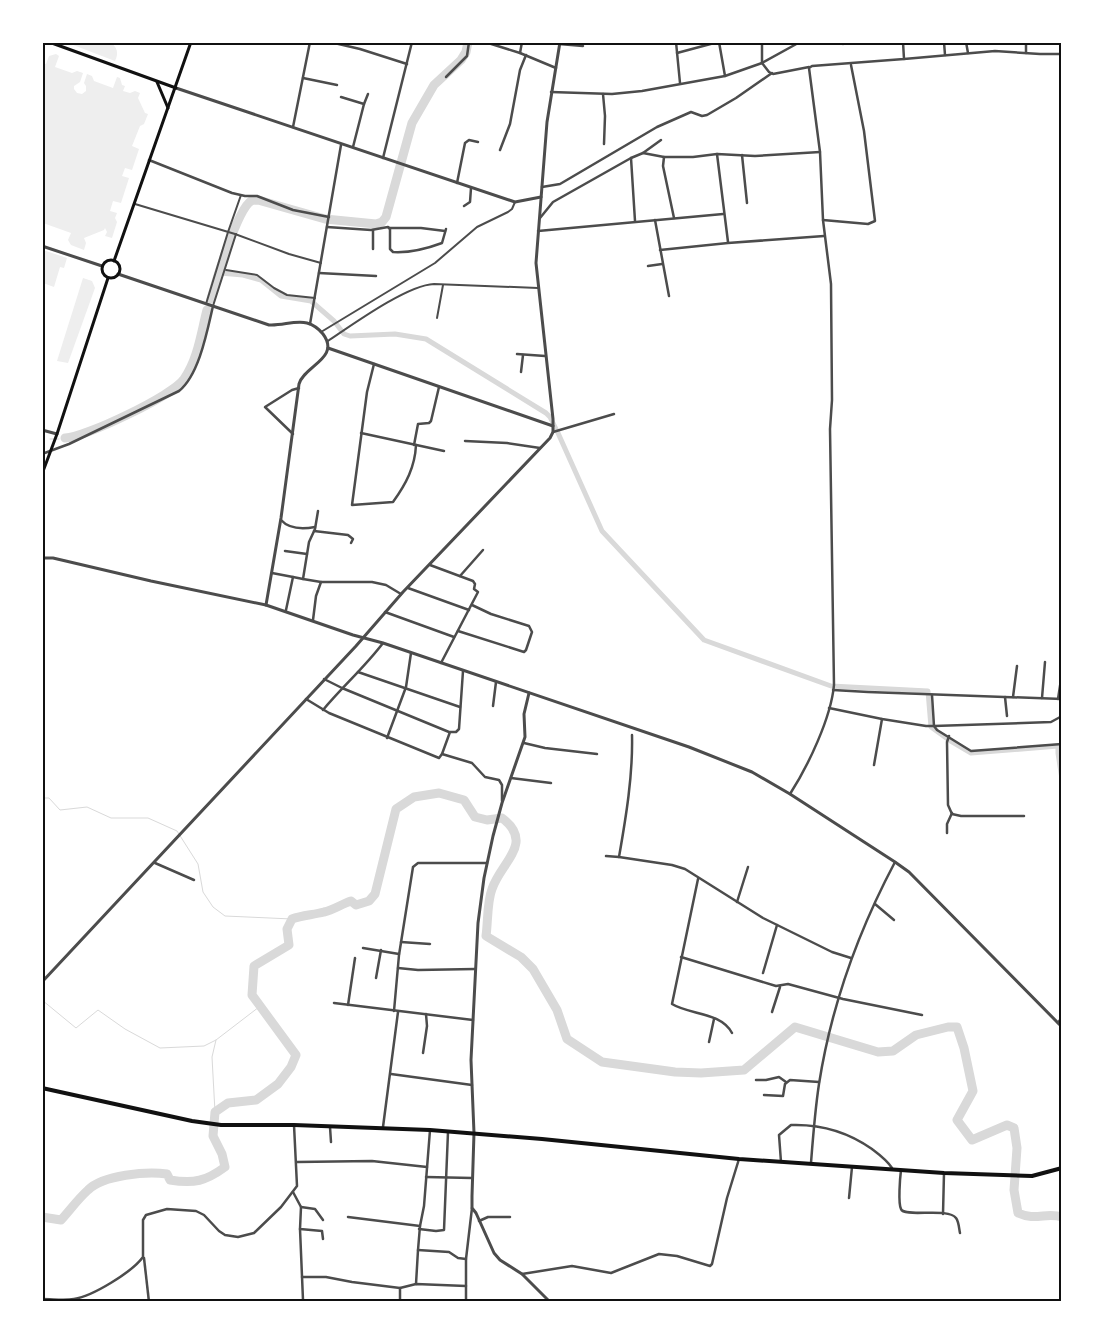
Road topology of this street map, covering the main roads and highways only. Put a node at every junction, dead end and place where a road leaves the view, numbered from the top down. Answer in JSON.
{"nodes":[{"id":1,"x":49,"y":42,"type":"edge"},
{"id":2,"x":192,"y":42,"type":"edge"},
{"id":3,"x":157,"y":81,"type":"junction"},
{"id":4,"x":176,"y":88,"type":"junction"},
{"id":5,"x":168,"y":108,"type":"junction"},
{"id":6,"x":114,"y":261,"type":"junction"},
{"id":7,"x":108,"y":278,"type":"junction"},
{"id":8,"x":42,"y":474,"type":"edge"},
{"id":9,"x":42,"y":1088,"type":"edge"},
{"id":10,"x":1062,"y":1168,"type":"edge"}],
"edges":[{"from":1,"to":3,"type":"main road"},
{"from":2,"to":4,"type":"main road"},
{"from":3,"to":4,"type":"main road"},
{"from":3,"to":5,"type":"main road"},
{"from":4,"to":5,"type":"main road"},
{"from":5,"to":6,"type":"main road"},
{"from":6,"to":7,"type":"main road"},
{"from":6,"to":7,"type":"main road"},
{"from":7,"to":8,"type":"main road"},
{"from":9,"to":10,"type":"main road"}]}
